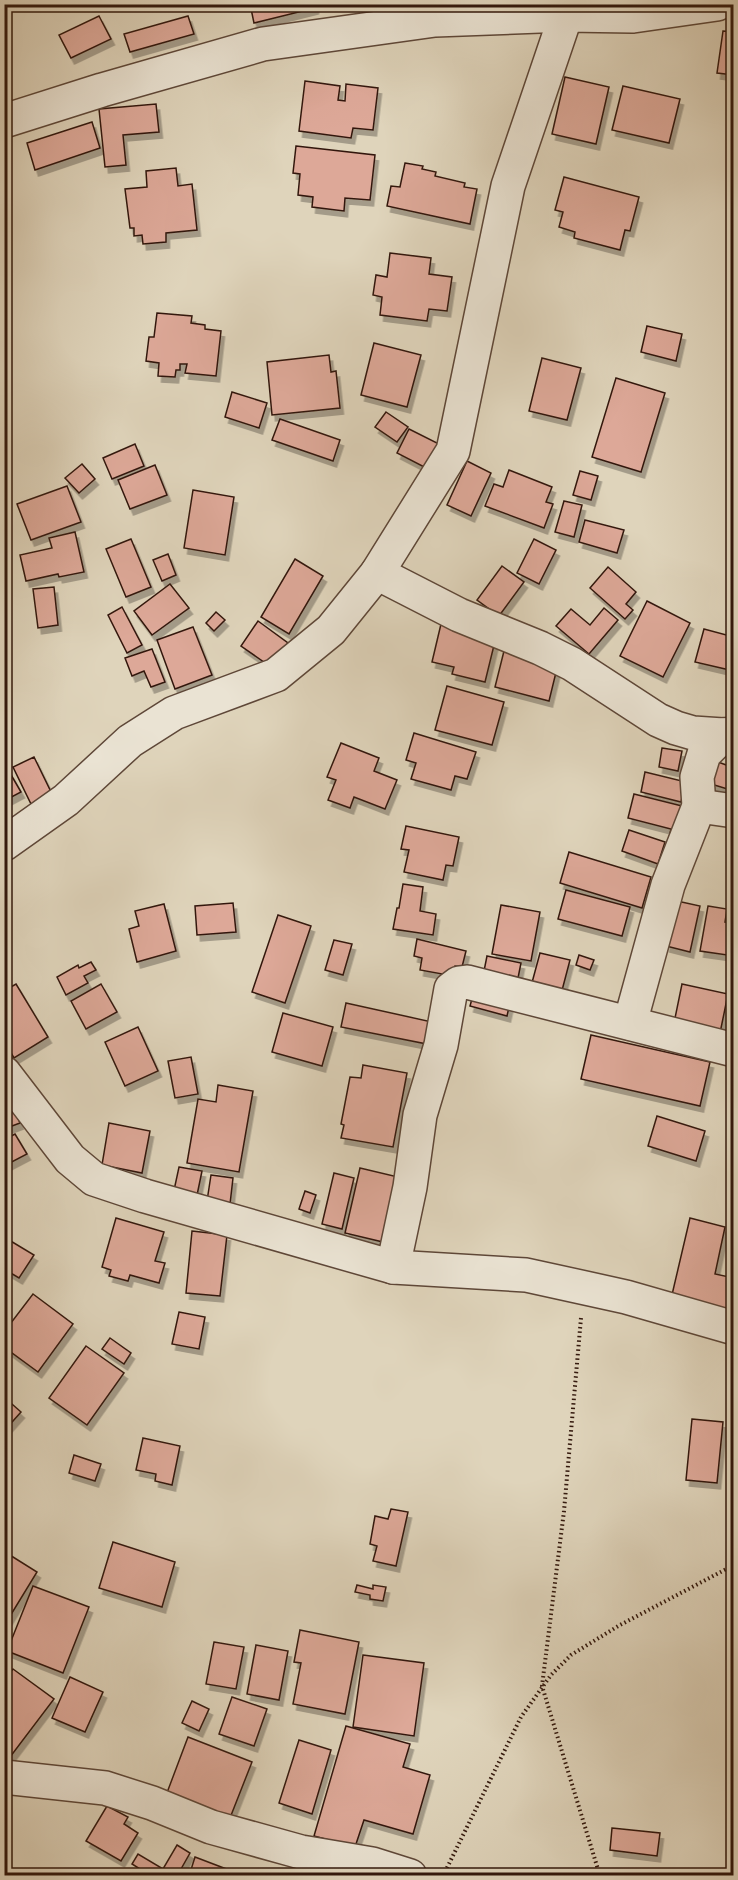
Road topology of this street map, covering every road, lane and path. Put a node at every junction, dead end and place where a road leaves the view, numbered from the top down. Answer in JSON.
{"nodes":[{"id":1,"x":717,"y":4,"type":"edge"},
{"id":2,"x":567,"y":10,"type":"edge"},
{"id":3,"x":4,"y":122,"type":"edge"},
{"id":4,"x":377,"y":573,"type":"junction"},
{"id":5,"x":728,"y":734,"type":"edge"},
{"id":6,"x":699,"y":806,"type":"junction"},
{"id":7,"x":734,"y":811,"type":"edge"},
{"id":8,"x":4,"y":844,"type":"edge"},
{"id":9,"x":630,"y":1023,"type":"junction"},
{"id":10,"x":734,"y":1050,"type":"edge"},
{"id":11,"x":4,"y":1073,"type":"edge"},
{"id":12,"x":393,"y":1267,"type":"junction"},
{"id":13,"x":583,"y":1287,"type":"junction"},
{"id":14,"x":734,"y":1328,"type":"edge"},
{"id":15,"x":734,"y":1565,"type":"edge"},
{"id":16,"x":542,"y":1686,"type":"junction"},
{"id":17,"x":4,"y":1777,"type":"edge"},
{"id":18,"x":410,"y":1875,"type":"edge"},
{"id":19,"x":443,"y":1875,"type":"edge"},
{"id":20,"x":600,"y":1875,"type":"edge"}],
"edges":[{"from":1,"to":2,"type":"street"},
{"from":2,"to":3,"type":"street"},
{"from":2,"to":4,"type":"street"},
{"from":4,"to":5,"type":"street"},
{"from":4,"to":8,"type":"street"},
{"from":5,"to":6,"type":"street"},
{"from":6,"to":7,"type":"street"},
{"from":6,"to":9,"type":"street"},
{"from":9,"to":10,"type":"street"},
{"from":9,"to":12,"type":"street"},
{"from":11,"to":12,"type":"street"},
{"from":12,"to":13,"type":"street"},
{"from":13,"to":14,"type":"street"},
{"from":13,"to":16,"type":"path"},
{"from":15,"to":16,"type":"path"},
{"from":16,"to":19,"type":"path"},
{"from":16,"to":20,"type":"path"},
{"from":17,"to":18,"type":"street"}]}
